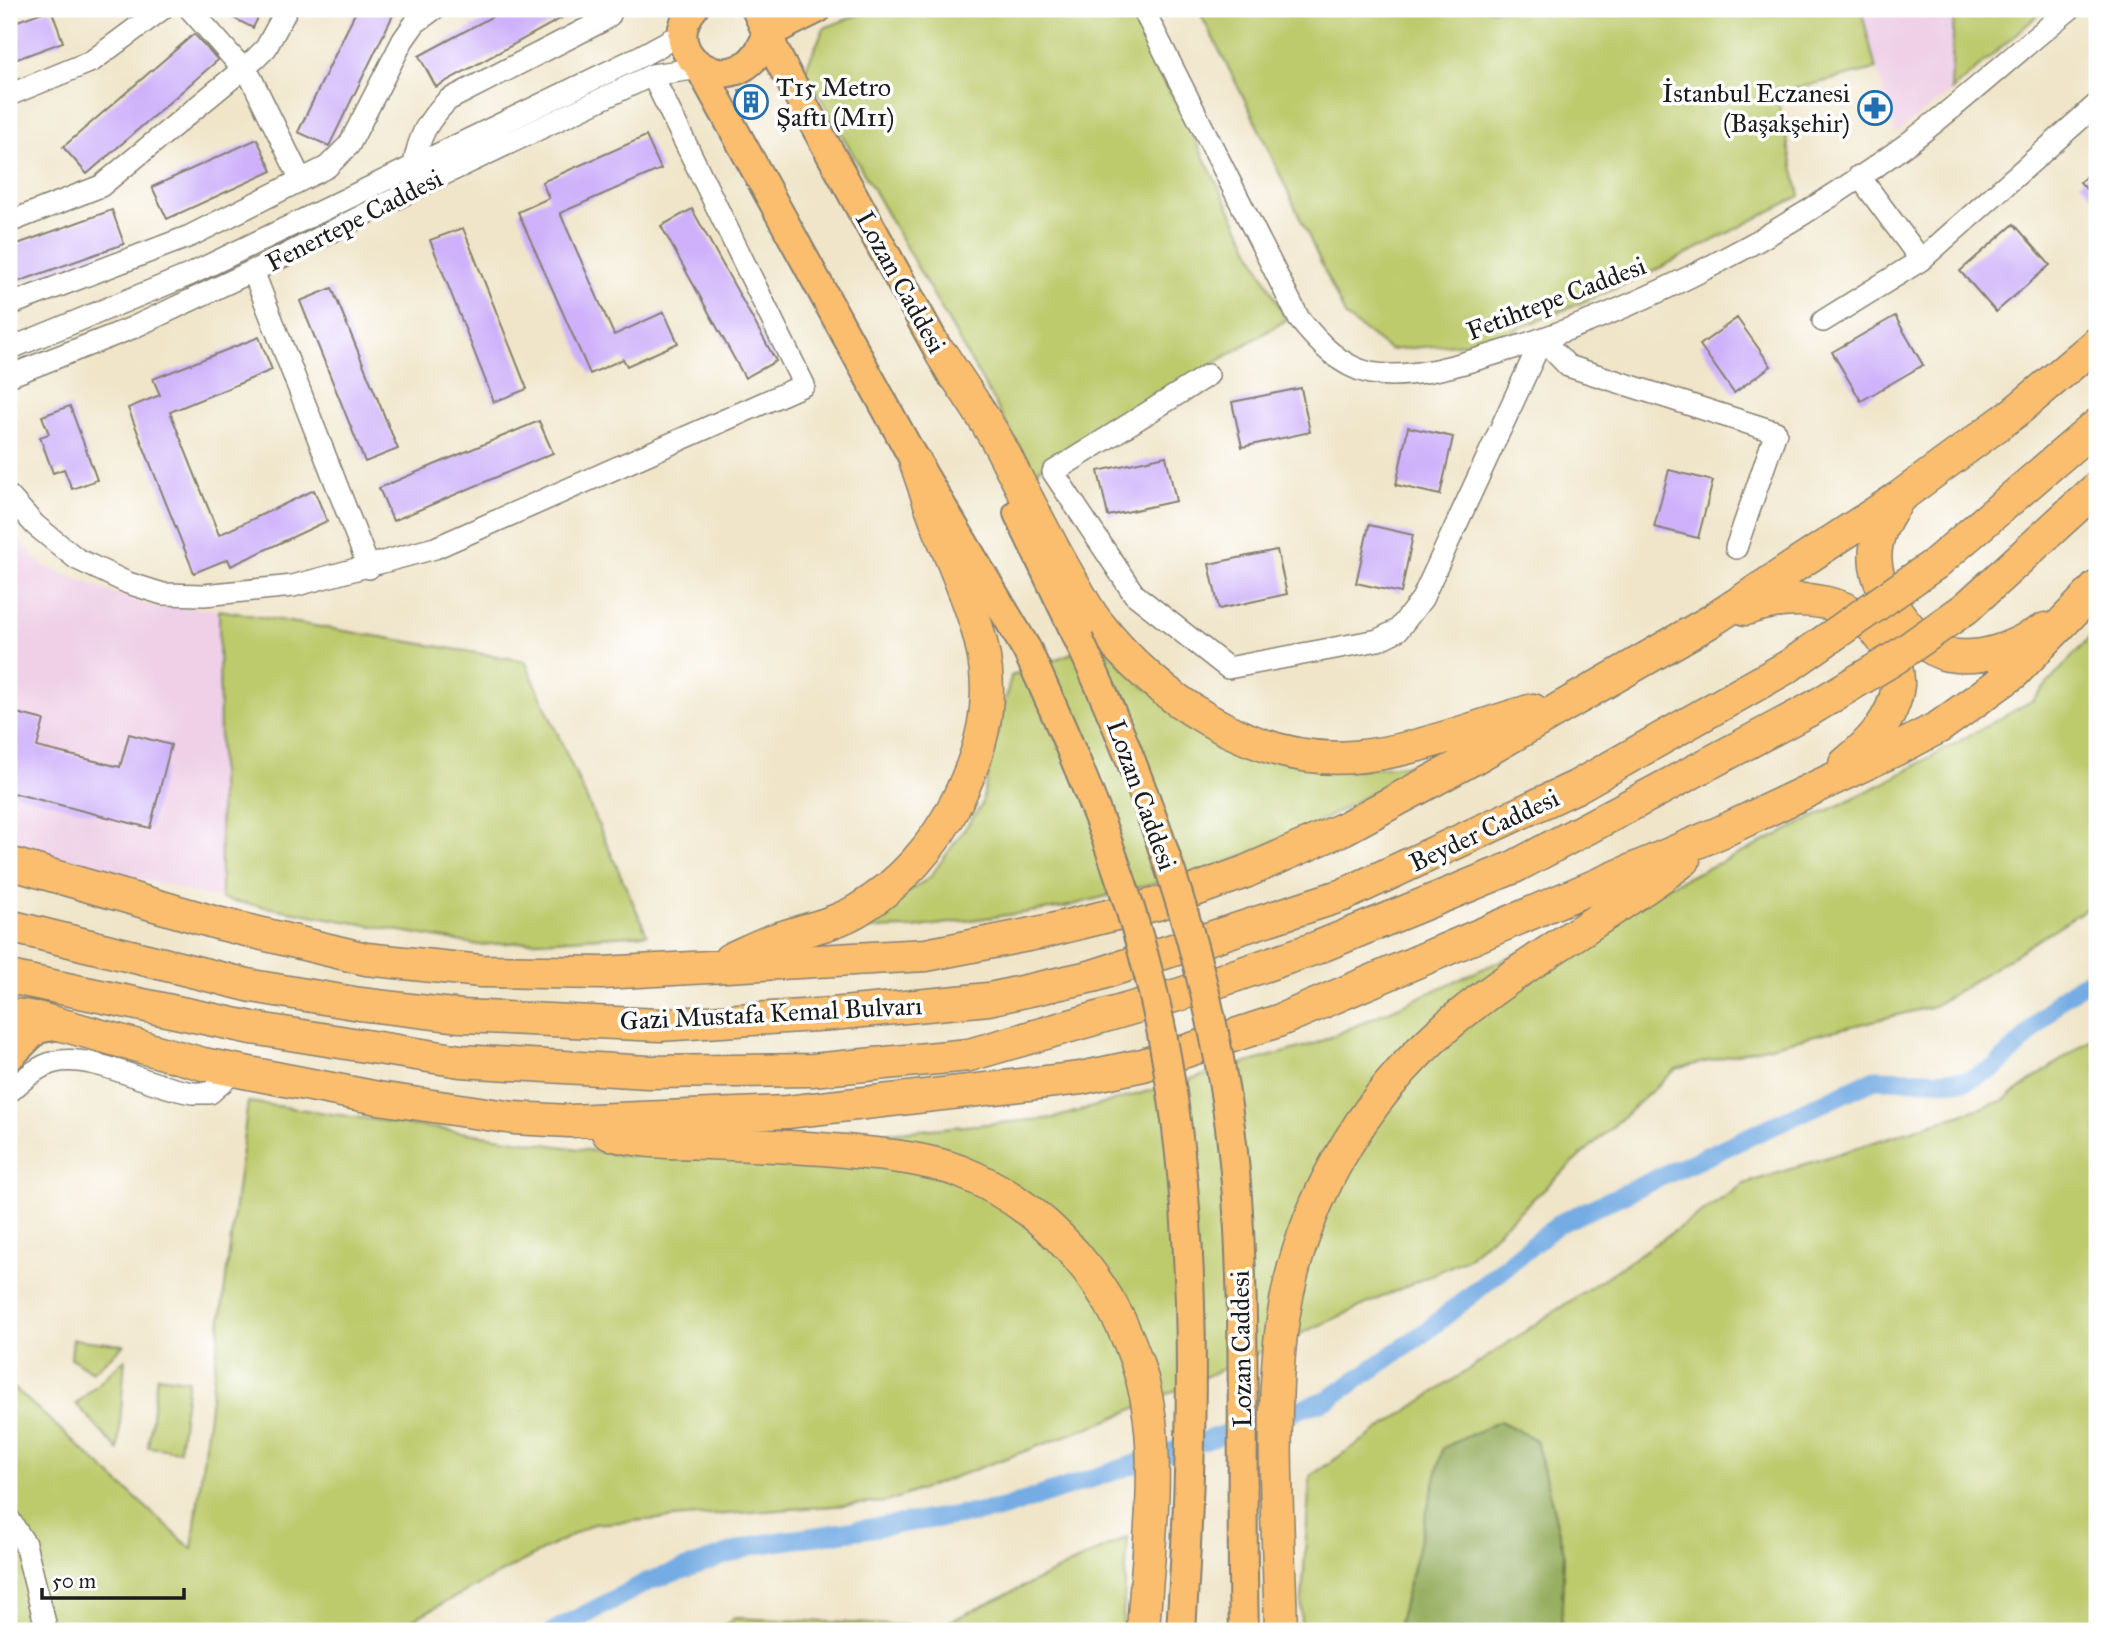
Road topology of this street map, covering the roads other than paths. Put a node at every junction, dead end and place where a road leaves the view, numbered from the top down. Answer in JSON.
{"nodes":[{"id":1,"x":162,"y":9,"type":"edge"},
{"id":2,"x":190,"y":9,"type":"edge"},
{"id":3,"x":287,"y":9,"type":"edge"},
{"id":4,"x":434,"y":9,"type":"edge"},
{"id":5,"x":611,"y":9,"type":"edge"},
{"id":6,"x":817,"y":9,"type":"edge"},
{"id":7,"x":1143,"y":9,"type":"edge"},
{"id":8,"x":2070,"y":9,"type":"edge"},
{"id":9,"x":682,"y":17,"type":"edge"},
{"id":10,"x":762,"y":22,"type":"edge"},
{"id":11,"x":243,"y":68,"type":"junction"},
{"id":12,"x":700,"y":68,"type":"junction"},
{"id":13,"x":652,"y":75,"type":"junction"},
{"id":14,"x":9,"y":95,"type":"edge"},
{"id":15,"x":2097,"y":104,"type":"edge"},
{"id":16,"x":414,"y":165,"type":"junction"},
{"id":17,"x":1859,"y":176,"type":"junction"},
{"id":18,"x":301,"y":180,"type":"junction"},
{"id":19,"x":9,"y":222,"type":"edge"},
{"id":20,"x":1921,"y":260,"type":"junction"},
{"id":21,"x":253,"y":271,"type":"junction"},
{"id":22,"x":9,"y":305,"type":"edge"},
{"id":23,"x":1823,"y":321,"type":"dead end"},
{"id":24,"x":1542,"y":339,"type":"junction"},
{"id":25,"x":2097,"y":343,"type":"edge"},
{"id":26,"x":9,"y":349,"type":"edge"},
{"id":27,"x":942,"y":355,"type":"junction"},
{"id":28,"x":1208,"y":375,"type":"dead end"},
{"id":29,"x":9,"y":376,"type":"edge"},
{"id":30,"x":2097,"y":425,"type":"edge"},
{"id":31,"x":916,"y":463,"type":"junction"},
{"id":32,"x":2097,"y":488,"type":"edge"},
{"id":33,"x":9,"y":496,"type":"edge"},
{"id":34,"x":1901,"y":496,"type":"junction"},
{"id":35,"x":1736,"y":548,"type":"dead end"},
{"id":36,"x":369,"y":568,"type":"junction"},
{"id":37,"x":2097,"y":587,"type":"edge"},
{"id":38,"x":2073,"y":613,"type":"junction"},
{"id":39,"x":1712,"y":621,"type":"junction"},
{"id":40,"x":1571,"y":700,"type":"junction"},
{"id":41,"x":1822,"y":784,"type":"junction"},
{"id":42,"x":1721,"y":832,"type":"junction"},
{"id":43,"x":9,"y":863,"type":"edge"},
{"id":44,"x":9,"y":926,"type":"edge"},
{"id":45,"x":1161,"y":955,"type":"joint"},
{"id":46,"x":709,"y":968,"type":"junction"},
{"id":47,"x":9,"y":977,"type":"edge"},
{"id":48,"x":1181,"y":993,"type":"joint"},
{"id":49,"x":9,"y":1014,"type":"edge"},
{"id":50,"x":59,"y":1025,"type":"junction"},
{"id":51,"x":9,"y":1057,"type":"edge"},
{"id":52,"x":235,"y":1071,"type":"junction"},
{"id":53,"x":9,"y":1092,"type":"edge"},
{"id":54,"x":569,"y":1121,"type":"junction"},
{"id":55,"x":9,"y":1519,"type":"edge"},
{"id":56,"x":47,"y":1631,"type":"edge"},
{"id":57,"x":1143,"y":1631,"type":"edge"},
{"id":58,"x":1181,"y":1631,"type":"edge"},
{"id":59,"x":1244,"y":1631,"type":"edge"},
{"id":60,"x":1281,"y":1631,"type":"edge"}],
"edges":[{"from":1,"to":14,"type":"street"},
{"from":2,"to":11,"type":"street"},
{"from":3,"to":11,"type":"street"},
{"from":4,"to":18,"type":"street"},
{"from":5,"to":16,"type":"street"},
{"from":6,"to":10,"type":"main road"},
{"from":7,"to":24,"type":"street","name":"Fetihtepe Caddesi"},
{"from":8,"to":17,"type":"street","name":"Fetihtepe Caddesi"},
{"from":9,"to":12,"type":"main road","name":"Lozan Caddesi"},
{"from":9,"to":16,"type":"street","name":"Fenertepe Caddesi"},
{"from":10,"to":12,"type":"main road"},
{"from":10,"to":27,"type":"main road","name":"Lozan Caddesi"},
{"from":11,"to":18,"type":"street"},
{"from":11,"to":19,"type":"street"},
{"from":12,"to":13,"type":"street","name":"Fenertepe Caddesi"},
{"from":12,"to":31,"type":"main road","name":"Lozan Caddesi"},
{"from":13,"to":21,"type":"street","name":"Fenertepe Caddesi"},
{"from":13,"to":36,"type":"street"},
{"from":15,"to":20,"type":"street"},
{"from":16,"to":26,"type":"street","name":"Fenertepe Caddesi"},
{"from":17,"to":20,"type":"street"},
{"from":17,"to":24,"type":"street","name":"Fetihtepe Caddesi"},
{"from":18,"to":22,"type":"street"},
{"from":20,"to":23,"type":"street"},
{"from":21,"to":29,"type":"street","name":"Fenertepe Caddesi"},
{"from":21,"to":36,"type":"street"},
{"from":24,"to":28,"type":"street"},
{"from":24,"to":35,"type":"street"},
{"from":25,"to":34,"type":"highway"},
{"from":27,"to":40,"type":"highway"},
{"from":27,"to":59,"type":"main road","name":"Lozan Caddesi","bridge":true},
{"from":30,"to":45,"type":"highway","name":"Beyder Caddesi","bridge":true},
{"from":31,"to":46,"type":"highway"},
{"from":31,"to":58,"type":"main road","name":"Lozan Caddesi","bridge":true},
{"from":32,"to":48,"type":"highway","name":"Beyder Caddesi","bridge":true},
{"from":33,"to":36,"type":"street"},
{"from":34,"to":38,"type":"highway"},
{"from":34,"to":39,"type":"highway"},
{"from":37,"to":38,"type":"highway"},
{"from":38,"to":41,"type":"highway"},
{"from":39,"to":40,"type":"highway"},
{"from":39,"to":41,"type":"highway"},
{"from":40,"to":46,"type":"highway"},
{"from":41,"to":42,"type":"highway"},
{"from":42,"to":54,"type":"highway"},
{"from":42,"to":60,"type":"highway"},
{"from":43,"to":46,"type":"highway"},
{"from":44,"to":45,"type":"highway","name":"Gazi Mustafa Kemal Bulvarı"},
{"from":47,"to":48,"type":"highway","name":"Gazi Mustafa Kemal Bulvarı"},
{"from":49,"to":50,"type":"highway"},
{"from":50,"to":51,"type":"main road"},
{"from":50,"to":52,"type":"highway"},
{"from":52,"to":53,"type":"street"},
{"from":52,"to":54,"type":"highway"},
{"from":54,"to":57,"type":"highway"},
{"from":55,"to":56,"type":"street"}]}
